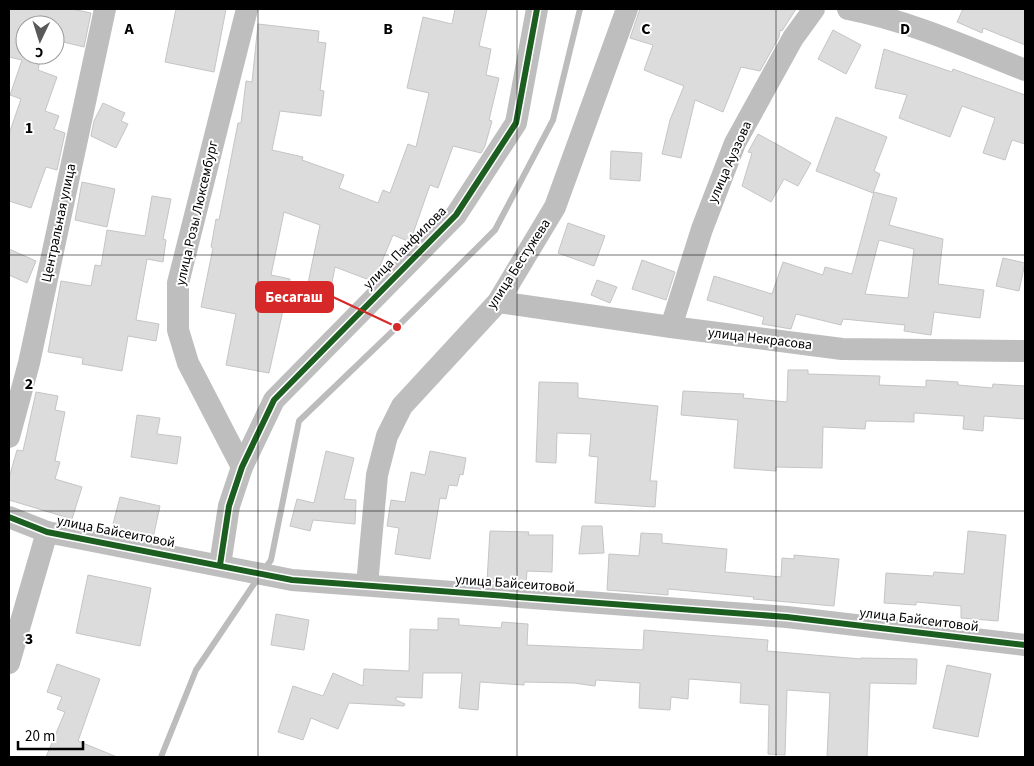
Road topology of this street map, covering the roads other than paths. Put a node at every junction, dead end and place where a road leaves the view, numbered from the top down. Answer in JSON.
{"nodes":[{"id":1,"x":105,"y":9,"type":"edge"},
{"id":2,"x":247,"y":9,"type":"edge"},
{"id":3,"x":537,"y":9,"type":"edge"},
{"id":4,"x":627,"y":9,"type":"edge"},
{"id":5,"x":814,"y":9,"type":"edge"},
{"id":6,"x":848,"y":9,"type":"edge"},
{"id":7,"x":1025,"y":70,"type":"edge"},
{"id":8,"x":498,"y":302,"type":"junction"},
{"id":9,"x":671,"y":327,"type":"junction"},
{"id":10,"x":1025,"y":351,"type":"edge"},
{"id":11,"x":9,"y":437,"type":"edge"},
{"id":12,"x":242,"y":467,"type":"junction"},
{"id":13,"x":9,"y":517,"type":"edge"},
{"id":14,"x":47,"y":532,"type":"junction"},
{"id":15,"x":230,"y":568,"type":"junction"},
{"id":16,"x":367,"y":585,"type":"junction"},
{"id":17,"x":1025,"y":645,"type":"edge"},
{"id":18,"x":9,"y":663,"type":"edge"}],
"edges":[{"from":1,"to":11,"type":"street","name":"Центральная улица"},
{"from":2,"to":12,"type":"street","name":"улица Розы Люксембург"},
{"from":3,"to":12,"type":"street","name":"улица Панфилова"},
{"from":4,"to":8,"type":"street","name":"улица Бестужева"},
{"from":5,"to":9,"type":"street","name":"улица Ауэзова"},
{"from":6,"to":7,"type":"street"},
{"from":8,"to":9,"type":"street","name":"улица Некрасова"},
{"from":8,"to":16,"type":"street","name":"улица Бестужева"},
{"from":9,"to":10,"type":"street","name":"улица Некрасова"},
{"from":12,"to":15,"type":"street","name":"улица Панфилова"},
{"from":13,"to":14,"type":"street","name":"улица Байсеитовой"},
{"from":14,"to":15,"type":"street","name":"улица Байсеитовой"},
{"from":14,"to":18,"type":"street","name":"улица Байсеитовой"},
{"from":15,"to":16,"type":"street","name":"улица Байсеитовой"},
{"from":16,"to":17,"type":"street","name":"улица Байсеитовой"}]}
